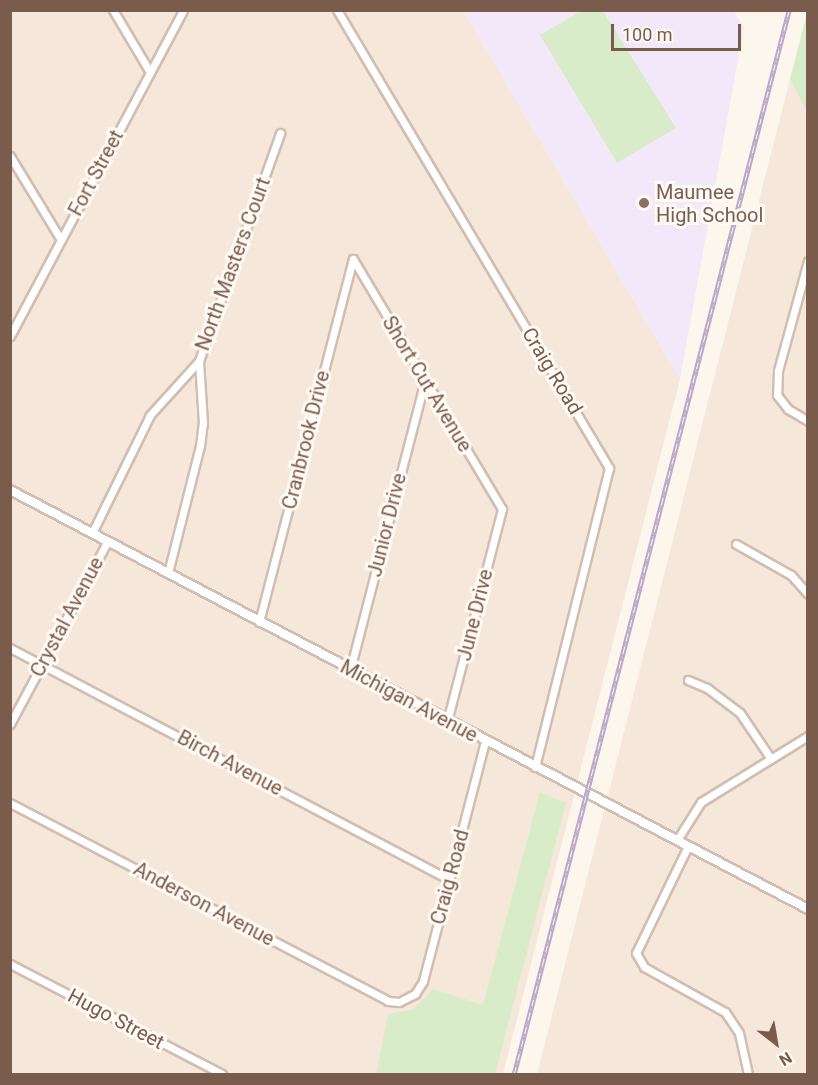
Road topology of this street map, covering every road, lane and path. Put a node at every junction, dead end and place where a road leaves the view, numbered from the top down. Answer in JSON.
{"nodes":[{"id":1,"x":113,"y":10,"type":"edge"},
{"id":2,"x":183,"y":10,"type":"edge"},
{"id":3,"x":337,"y":10,"type":"edge"},
{"id":4,"x":150,"y":72,"type":"junction"},
{"id":5,"x":280,"y":133,"type":"dead end"},
{"id":6,"x":10,"y":156,"type":"edge"},
{"id":7,"x":61,"y":240,"type":"junction"},
{"id":8,"x":353,"y":259,"type":"joint"},
{"id":9,"x":807,"y":261,"type":"edge"},
{"id":10,"x":10,"y":336,"type":"edge"},
{"id":11,"x":199,"y":361,"type":"junction"},
{"id":12,"x":425,"y":380,"type":"junction"},
{"id":13,"x":807,"y":421,"type":"edge"},
{"id":14,"x":10,"y":490,"type":"edge"},
{"id":15,"x":502,"y":509,"type":"joint"},
{"id":16,"x":92,"y":533,"type":"junction"},
{"id":17,"x":107,"y":542,"type":"junction"},
{"id":18,"x":736,"y":544,"type":"dead end"},
{"id":19,"x":168,"y":573,"type":"junction"},
{"id":20,"x":807,"y":594,"type":"edge"},
{"id":21,"x":259,"y":622,"type":"junction"},
{"id":22,"x":10,"y":648,"type":"edge"},
{"id":23,"x":42,"y":664,"type":"junction"},
{"id":24,"x":350,"y":670,"type":"junction"},
{"id":25,"x":688,"y":680,"type":"dead end"},
{"id":26,"x":447,"y":721,"type":"junction"},
{"id":27,"x":10,"y":724,"type":"edge"},
{"id":28,"x":807,"y":736,"type":"edge"},
{"id":29,"x":485,"y":741,"type":"junction"},
{"id":30,"x":771,"y":759,"type":"junction"},
{"id":31,"x":535,"y":767,"type":"junction"},
{"id":32,"x":10,"y":803,"type":"edge"},
{"id":33,"x":677,"y":840,"type":"junction"},
{"id":34,"x":688,"y":846,"type":"junction"},
{"id":35,"x":449,"y":879,"type":"junction"},
{"id":36,"x":807,"y":909,"type":"edge"},
{"id":37,"x":10,"y":963,"type":"edge"},
{"id":38,"x":399,"y":1002,"type":"joint"},
{"id":39,"x":222,"y":1074,"type":"edge"},
{"id":40,"x":748,"y":1074,"type":"edge"}],
"edges":[{"from":1,"to":4,"type":"street"},
{"from":2,"to":4,"type":"street","name":"Fort Street"},
{"from":3,"to":31,"type":"street","name":"Craig Road"},
{"from":4,"to":7,"type":"street","name":"Fort Street"},
{"from":5,"to":11,"type":"street","name":"North Masters Court"},
{"from":6,"to":7,"type":"street"},
{"from":7,"to":10,"type":"street","name":"Fort Street"},
{"from":8,"to":12,"type":"street","name":"Short Cut Avenue"},
{"from":8,"to":21,"type":"street","name":"Cranbrook Drive"},
{"from":9,"to":13,"type":"street"},
{"from":11,"to":16,"type":"street"},
{"from":11,"to":19,"type":"street","name":"North Masters Court"},
{"from":12,"to":15,"type":"street","name":"Short Cut Avenue"},
{"from":12,"to":24,"type":"street","name":"Junior Drive"},
{"from":14,"to":16,"type":"street","name":"Michigan Avenue"},
{"from":15,"to":26,"type":"street","name":"June Drive"},
{"from":16,"to":17,"type":"street","name":"Michigan Avenue"},
{"from":17,"to":19,"type":"street","name":"Michigan Avenue"},
{"from":17,"to":23,"type":"street","name":"Crystal Avenue"},
{"from":18,"to":20,"type":"street"},
{"from":19,"to":21,"type":"street","name":"Michigan Avenue"},
{"from":21,"to":24,"type":"street","name":"Michigan Avenue"},
{"from":22,"to":23,"type":"street","name":"Birch Avenue"},
{"from":23,"to":27,"type":"street","name":"Crystal Avenue"},
{"from":23,"to":35,"type":"street","name":"Birch Avenue"},
{"from":24,"to":26,"type":"street","name":"Michigan Avenue"},
{"from":25,"to":30,"type":"street"},
{"from":26,"to":29,"type":"street","name":"Michigan Avenue"},
{"from":28,"to":30,"type":"street"},
{"from":29,"to":31,"type":"street","name":"Michigan Avenue"},
{"from":29,"to":35,"type":"street","name":"Craig Road"},
{"from":30,"to":33,"type":"street"},
{"from":31,"to":33,"type":"street","name":"Michigan Avenue"},
{"from":32,"to":38,"type":"street","name":"Anderson Avenue"},
{"from":33,"to":34,"type":"street","name":"Michigan Avenue"},
{"from":34,"to":36,"type":"street","name":"Michigan Avenue"},
{"from":34,"to":40,"type":"street"},
{"from":35,"to":38,"type":"street","name":"Craig Road"},
{"from":37,"to":39,"type":"street","name":"Hugo Street"}]}
